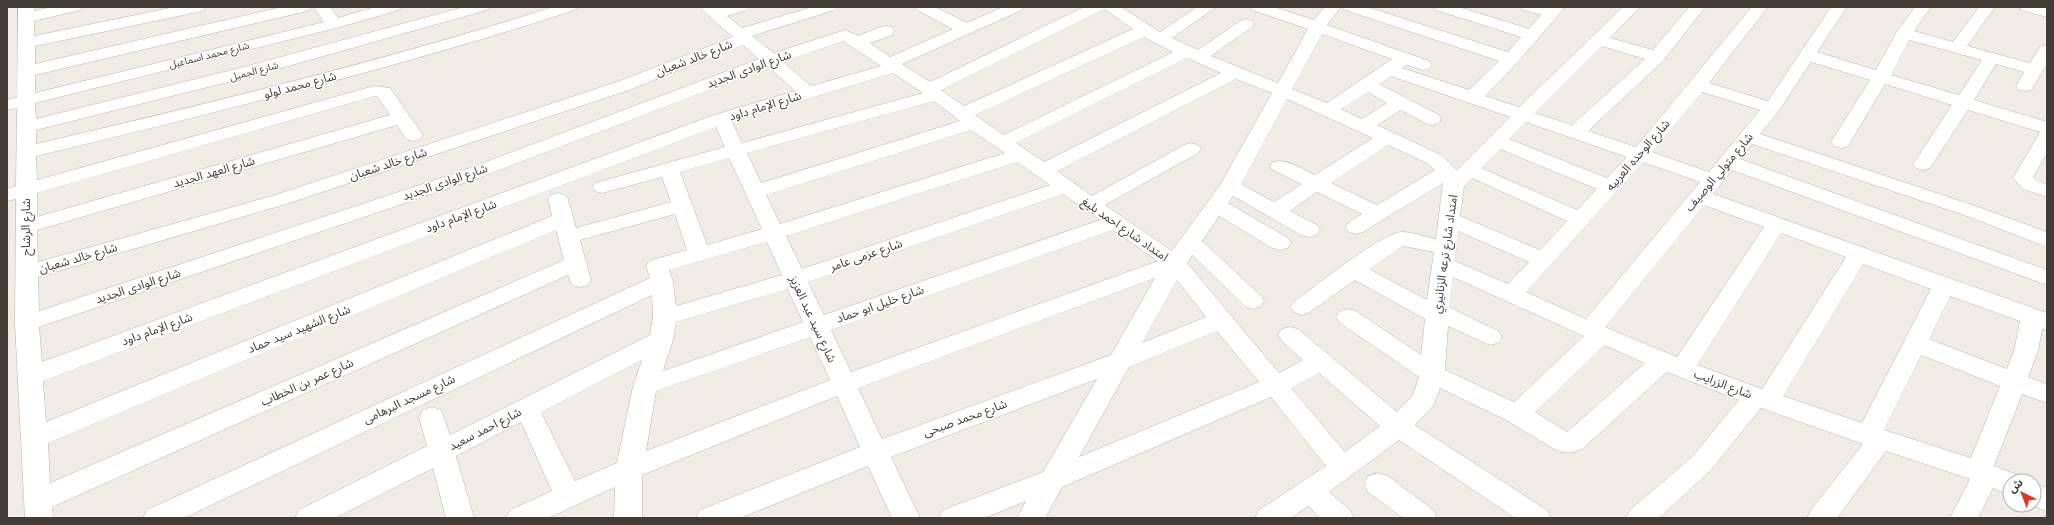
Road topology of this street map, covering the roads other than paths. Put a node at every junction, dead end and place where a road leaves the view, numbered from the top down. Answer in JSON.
{"nodes":[{"id":1,"x":74,"y":7,"type":"edge"},
{"id":2,"x":198,"y":7,"type":"edge"},
{"id":3,"x":303,"y":7,"type":"edge"},
{"id":4,"x":322,"y":7,"type":"edge"},
{"id":5,"x":393,"y":7,"type":"edge"},
{"id":6,"x":481,"y":7,"type":"edge"},
{"id":7,"x":569,"y":7,"type":"edge"},
{"id":8,"x":741,"y":7,"type":"edge"},
{"id":9,"x":829,"y":7,"type":"edge"},
{"id":10,"x":923,"y":7,"type":"edge"},
{"id":11,"x":1016,"y":7,"type":"edge"},
{"id":12,"x":1098,"y":7,"type":"edge"},
{"id":13,"x":1208,"y":7,"type":"edge"},
{"id":14,"x":1258,"y":7,"type":"edge"},
{"id":15,"x":1333,"y":7,"type":"edge"},
{"id":16,"x":1351,"y":7,"type":"edge"},
{"id":17,"x":1405,"y":7,"type":"edge"},
{"id":18,"x":1444,"y":7,"type":"edge"},
{"id":19,"x":1529,"y":7,"type":"edge"},
{"id":20,"x":1632,"y":7,"type":"edge"},
{"id":21,"x":1697,"y":7,"type":"edge"},
{"id":22,"x":1837,"y":7,"type":"edge"},
{"id":23,"x":1923,"y":7,"type":"edge"},
{"id":24,"x":1987,"y":7,"type":"edge"},
{"id":25,"x":2027,"y":7,"type":"edge"},
{"id":26,"x":1758,"y":8,"type":"edge"},
{"id":27,"x":711,"y":10,"type":"edge"},
{"id":28,"x":1122,"y":10,"type":"edge"},
{"id":29,"x":1554,"y":10,"type":"edge"},
{"id":30,"x":25,"y":12,"type":"edge"},
{"id":31,"x":2047,"y":12,"type":"edge"},
{"id":32,"x":1391,"y":20,"type":"junction"},
{"id":33,"x":334,"y":24,"type":"junction"},
{"id":34,"x":1246,"y":24,"type":"dead end"},
{"id":35,"x":1317,"y":26,"type":"junction"},
{"id":36,"x":966,"y":29,"type":"junction"},
{"id":37,"x":886,"y":31,"type":"dead end"},
{"id":38,"x":1904,"y":33,"type":"junction"},
{"id":39,"x":1152,"y":35,"type":"junction"},
{"id":40,"x":1532,"y":35,"type":"junction"},
{"id":41,"x":742,"y":36,"type":"junction"},
{"id":42,"x":1600,"y":40,"type":"junction"},
{"id":43,"x":858,"y":42,"type":"junction"},
{"id":44,"x":1362,"y":42,"type":"junction"},
{"id":45,"x":25,"y":43,"type":"junction"},
{"id":46,"x":1957,"y":48,"type":"junction"},
{"id":47,"x":2047,"y":50,"type":"edge"},
{"id":48,"x":1192,"y":55,"type":"junction"},
{"id":49,"x":1808,"y":55,"type":"junction"},
{"id":50,"x":1657,"y":57,"type":"junction"},
{"id":51,"x":1404,"y":58,"type":"junction"},
{"id":52,"x":1992,"y":58,"type":"junction"},
{"id":53,"x":1511,"y":59,"type":"junction"},
{"id":54,"x":771,"y":60,"type":"junction"},
{"id":55,"x":892,"y":65,"type":"junction"},
{"id":56,"x":1389,"y":69,"type":"junction"},
{"id":57,"x":1435,"y":70,"type":"dead end"},
{"id":58,"x":2035,"y":70,"type":"junction"},
{"id":59,"x":25,"y":72,"type":"junction"},
{"id":60,"x":1234,"y":74,"type":"junction"},
{"id":61,"x":1881,"y":77,"type":"junction"},
{"id":62,"x":1367,"y":85,"type":"junction"},
{"id":63,"x":1698,"y":85,"type":"junction"},
{"id":64,"x":2025,"y":86,"type":"dead end"},
{"id":65,"x":1282,"y":91,"type":"junction"},
{"id":66,"x":933,"y":92,"type":"junction"},
{"id":67,"x":808,"y":93,"type":"junction"},
{"id":68,"x":1473,"y":97,"type":"junction"},
{"id":69,"x":16,"y":102,"type":"edge"},
{"id":70,"x":1400,"y":103,"type":"junction"},
{"id":71,"x":1963,"y":103,"type":"junction"},
{"id":72,"x":1772,"y":108,"type":"junction"},
{"id":73,"x":1328,"y":110,"type":"junction"},
{"id":74,"x":1523,"y":114,"type":"junction"},
{"id":75,"x":401,"y":118,"type":"junction"},
{"id":76,"x":720,"y":119,"type":"junction"},
{"id":77,"x":968,"y":119,"type":"junction"},
{"id":78,"x":1432,"y":119,"type":"dead end"},
{"id":79,"x":1364,"y":126,"type":"junction"},
{"id":80,"x":26,"y":127,"type":"junction"},
{"id":81,"x":2047,"y":128,"type":"edge"},
{"id":82,"x":1576,"y":132,"type":"junction"},
{"id":83,"x":413,"y":135,"type":"dead end"},
{"id":84,"x":2047,"y":136,"type":"edge"},
{"id":85,"x":1387,"y":137,"type":"junction"},
{"id":86,"x":1749,"y":137,"type":"junction"},
{"id":87,"x":1497,"y":141,"type":"junction"},
{"id":88,"x":1841,"y":142,"type":"dead end"},
{"id":89,"x":1002,"y":143,"type":"junction"},
{"id":90,"x":1191,"y":149,"type":"dead end"},
{"id":91,"x":735,"y":150,"type":"junction"},
{"id":92,"x":27,"y":152,"type":"junction"},
{"id":93,"x":1640,"y":154,"type":"junction"},
{"id":94,"x":1019,"y":155,"type":"junction"},
{"id":95,"x":1729,"y":162,"type":"junction"},
{"id":96,"x":1923,"y":164,"type":"dead end"},
{"id":97,"x":1280,"y":166,"type":"dead end"},
{"id":98,"x":669,"y":168,"type":"junction"},
{"id":99,"x":1469,"y":170,"type":"junction"},
{"id":100,"x":1042,"y":171,"type":"junction"},
{"id":101,"x":1451,"y":178,"type":"junction"},
{"id":102,"x":1316,"y":184,"type":"junction"},
{"id":103,"x":1230,"y":186,"type":"junction"},
{"id":104,"x":1611,"y":186,"type":"junction"},
{"id":105,"x":602,"y":187,"type":"dead end"},
{"id":106,"x":1065,"y":187,"type":"junction"},
{"id":107,"x":1707,"y":188,"type":"junction"},
{"id":108,"x":2047,"y":191,"type":"edge"},
{"id":109,"x":17,"y":192,"type":"edge"},
{"id":110,"x":754,"y":192,"type":"junction"},
{"id":111,"x":683,"y":205,"type":"junction"},
{"id":112,"x":1090,"y":205,"type":"junction"},
{"id":113,"x":1216,"y":205,"type":"junction"},
{"id":114,"x":1275,"y":212,"type":"junction"},
{"id":115,"x":1378,"y":214,"type":"junction"},
{"id":116,"x":563,"y":218,"type":"junction"},
{"id":117,"x":1449,"y":219,"type":"junction"},
{"id":118,"x":1581,"y":219,"type":"junction"},
{"id":119,"x":1116,"y":222,"type":"junction"},
{"id":120,"x":1776,"y":225,"type":"junction"},
{"id":121,"x":26,"y":227,"type":"junction"},
{"id":122,"x":1356,"y":227,"type":"dead end"},
{"id":123,"x":1309,"y":230,"type":"dead end"},
{"id":124,"x":773,"y":233,"type":"junction"},
{"id":125,"x":2047,"y":240,"type":"edge"},
{"id":126,"x":1190,"y":242,"type":"junction"},
{"id":127,"x":1280,"y":243,"type":"dead end"},
{"id":128,"x":699,"y":254,"type":"junction"},
{"id":129,"x":1858,"y":255,"type":"junction"},
{"id":130,"x":1444,"y":256,"type":"junction"},
{"id":131,"x":1542,"y":260,"type":"junction"},
{"id":132,"x":1175,"y":264,"type":"junction"},
{"id":133,"x":1352,"y":269,"type":"junction"},
{"id":134,"x":26,"y":273,"type":"junction"},
{"id":135,"x":660,"y":273,"type":"junction"},
{"id":136,"x":2047,"y":278,"type":"edge"},
{"id":137,"x":795,"y":279,"type":"junction"},
{"id":138,"x":1944,"y":286,"type":"junction"},
{"id":139,"x":1511,"y":295,"type":"junction"},
{"id":140,"x":1253,"y":301,"type":"dead end"},
{"id":141,"x":1302,"y":307,"type":"dead end"},
{"id":142,"x":1437,"y":314,"type":"junction"},
{"id":143,"x":1348,"y":317,"type":"dead end"},
{"id":144,"x":1221,"y":320,"type":"junction"},
{"id":145,"x":2040,"y":320,"type":"edge"},
{"id":146,"x":27,"y":323,"type":"junction"},
{"id":147,"x":817,"y":326,"type":"junction"},
{"id":148,"x":663,"y":329,"type":"junction"},
{"id":149,"x":1595,"y":332,"type":"junction"},
{"id":150,"x":1290,"y":335,"type":"dead end"},
{"id":151,"x":1490,"y":337,"type":"dead end"},
{"id":152,"x":1915,"y":343,"type":"junction"},
{"id":153,"x":1120,"y":361,"type":"junction"},
{"id":154,"x":1321,"y":361,"type":"junction"},
{"id":155,"x":1672,"y":365,"type":"junction"},
{"id":156,"x":1432,"y":374,"type":"junction"},
{"id":157,"x":30,"y":376,"type":"junction"},
{"id":158,"x":2014,"y":382,"type":"junction"},
{"id":159,"x":844,"y":385,"type":"junction"},
{"id":160,"x":1276,"y":385,"type":"junction"},
{"id":161,"x":645,"y":386,"type":"junction"},
{"id":162,"x":2047,"y":394,"type":"edge"},
{"id":163,"x":1761,"y":399,"type":"junction"},
{"id":164,"x":527,"y":408,"type":"junction"},
{"id":165,"x":1518,"y":414,"type":"junction"},
{"id":166,"x":432,"y":417,"type":"dead end"},
{"id":167,"x":1398,"y":427,"type":"junction"},
{"id":168,"x":1875,"y":437,"type":"junction"},
{"id":169,"x":34,"y":438,"type":"junction"},
{"id":170,"x":441,"y":451,"type":"junction"},
{"id":171,"x":875,"y":452,"type":"junction"},
{"id":172,"x":1344,"y":468,"type":"junction"},
{"id":173,"x":629,"y":469,"type":"junction"},
{"id":174,"x":1992,"y":476,"type":"edge"},
{"id":175,"x":1052,"y":480,"type":"junction"},
{"id":176,"x":1378,"y":484,"type":"dead end"},
{"id":177,"x":1309,"y":491,"type":"junction"},
{"id":178,"x":568,"y":496,"type":"junction"},
{"id":179,"x":38,"y":510,"type":"edge"},
{"id":180,"x":156,"y":518,"type":"edge"},
{"id":181,"x":308,"y":518,"type":"edge"},
{"id":182,"x":460,"y":518,"type":"edge"},
{"id":183,"x":520,"y":518,"type":"edge"},
{"id":184,"x":628,"y":518,"type":"edge"},
{"id":185,"x":710,"y":518,"type":"edge"},
{"id":186,"x":906,"y":518,"type":"edge"},
{"id":187,"x":953,"y":518,"type":"edge"},
{"id":188,"x":1031,"y":518,"type":"edge"},
{"id":189,"x":1269,"y":518,"type":"edge"},
{"id":190,"x":1340,"y":518,"type":"edge"},
{"id":191,"x":1423,"y":518,"type":"edge"},
{"id":192,"x":1537,"y":518,"type":"edge"},
{"id":193,"x":1640,"y":518,"type":"edge"},
{"id":194,"x":1821,"y":518,"type":"edge"},
{"id":195,"x":1964,"y":518,"type":"edge"}],
"edges":[{"from":1,"to":30,"type":"street"},
{"from":2,"to":45,"type":"street"},
{"from":3,"to":59,"type":"street"},
{"from":4,"to":33,"type":"street"},
{"from":5,"to":33,"type":"street","name":"شارع محمد اسماعيل"},
{"from":6,"to":80,"type":"street","name":"شارع الجميل"},
{"from":7,"to":92,"type":"street","name":"شارع محمد لولو"},
{"from":8,"to":27,"type":"street"},
{"from":9,"to":41,"type":"street","name":"شارع خالد شعبان"},
{"from":10,"to":36,"type":"street"},
{"from":11,"to":36,"type":"street","name":"شارع الإمام داود"},
{"from":12,"to":66,"type":"street"},
{"from":13,"to":39,"type":"street"},
{"from":14,"to":35,"type":"street"},
{"from":15,"to":35,"type":"street"},
{"from":16,"to":32,"type":"street"},
{"from":17,"to":32,"type":"street"},
{"from":18,"to":40,"type":"street"},
{"from":19,"to":29,"type":"street"},
{"from":20,"to":42,"type":"street"},
{"from":21,"to":50,"type":"street"},
{"from":22,"to":49,"type":"street","name":"شارع متولي الوصيف"},
{"from":23,"to":38,"type":"street"},
{"from":24,"to":46,"type":"street"},
{"from":25,"to":31,"type":"street"},
{"from":26,"to":63,"type":"street","name":"شارع الوحده العربيه"},
{"from":27,"to":41,"type":"street"},
{"from":28,"to":39,"type":"street"},
{"from":29,"to":40,"type":"street"},
{"from":30,"to":45,"type":"street","name":"شارع الرشاح"},
{"from":32,"to":44,"type":"street"},
{"from":32,"to":53,"type":"street"},
{"from":33,"to":69,"type":"street","name":"شارع محمد اسماعيل"},
{"from":34,"to":48,"type":"street"},
{"from":35,"to":44,"type":"street"},
{"from":35,"to":65,"type":"street"},
{"from":36,"to":55,"type":"street","name":"شارع الإمام داود"},
{"from":37,"to":43,"type":"street"},
{"from":38,"to":46,"type":"street"},
{"from":38,"to":61,"type":"street"},
{"from":39,"to":48,"type":"street"},
{"from":39,"to":77,"type":"street"},
{"from":40,"to":53,"type":"street"},
{"from":41,"to":54,"type":"street"},
{"from":41,"to":134,"type":"street","name":"شارع خالد شعبان"},
{"from":42,"to":50,"type":"street"},
{"from":42,"to":74,"type":"street"},
{"from":43,"to":54,"type":"street","name":"شارع الوادى الجديد"},
{"from":43,"to":55,"type":"street","name":"امتداد شارع احمد بليغ"},
{"from":44,"to":51,"type":"street"},
{"from":45,"to":59,"type":"street","name":"شارع الرشاح"},
{"from":46,"to":52,"type":"street"},
{"from":47,"to":58,"type":"street"},
{"from":48,"to":60,"type":"street"},
{"from":48,"to":89,"type":"street"},
{"from":49,"to":61,"type":"street"},
{"from":49,"to":72,"type":"street","name":"شارع متولي الوصيف"},
{"from":50,"to":82,"type":"street"},
{"from":51,"to":56,"type":"street"},
{"from":51,"to":57,"type":"street"},
{"from":52,"to":58,"type":"street"},
{"from":52,"to":71,"type":"street"},
{"from":53,"to":68,"type":"street"},
{"from":54,"to":67,"type":"street"},
{"from":54,"to":146,"type":"street","name":"شارع الوادى الجديد"},
{"from":55,"to":66,"type":"street","name":"امتداد شارع احمد بليغ"},
{"from":55,"to":67,"type":"street","name":"شارع الإمام داود"},
{"from":56,"to":62,"type":"street"},
{"from":56,"to":68,"type":"street"},
{"from":58,"to":64,"type":"street"},
{"from":59,"to":69,"type":"street","name":"شارع الرشاح"},
{"from":60,"to":65,"type":"street"},
{"from":60,"to":100,"type":"street"},
{"from":61,"to":71,"type":"street"},
{"from":61,"to":88,"type":"street"},
{"from":62,"to":70,"type":"street"},
{"from":62,"to":73,"type":"street"},
{"from":63,"to":72,"type":"street"},
{"from":63,"to":93,"type":"street","name":"شارع الوحده العربيه"},
{"from":65,"to":73,"type":"street"},
{"from":65,"to":103,"type":"street"},
{"from":66,"to":77,"type":"street","name":"امتداد شارع احمد بليغ"},
{"from":66,"to":91,"type":"street"},
{"from":67,"to":76,"type":"street","name":"شارع الإمام داود"},
{"from":68,"to":74,"type":"street"},
{"from":69,"to":80,"type":"street","name":"شارع الرشاح"},
{"from":70,"to":78,"type":"street"},
{"from":70,"to":79,"type":"street"},
{"from":71,"to":81,"type":"street"},
{"from":71,"to":96,"type":"street"},
{"from":72,"to":86,"type":"street","name":"شارع متولي الوصيف"},
{"from":73,"to":79,"type":"street"},
{"from":74,"to":82,"type":"street"},
{"from":74,"to":87,"type":"street"},
{"from":75,"to":83,"type":"street"},
{"from":75,"to":109,"type":"street"},
{"from":75,"to":121,"type":"street","name":"شارع العهد الجديد"},
{"from":76,"to":91,"type":"street","name":"شارع سيد عبد العزيز"},
{"from":76,"to":157,"type":"street","name":"شارع الإمام داود"},
{"from":77,"to":89,"type":"street","name":"امتداد شارع احمد بليغ"},
{"from":77,"to":110,"type":"street"},
{"from":79,"to":85,"type":"street"},
{"from":80,"to":92,"type":"street","name":"شارع الرشاح"},
{"from":82,"to":93,"type":"street"},
{"from":84,"to":108,"type":"street"},
{"from":85,"to":101,"type":"street"},
{"from":85,"to":102,"type":"street"},
{"from":86,"to":95,"type":"street","name":"شارع متولي الوصيف"},
{"from":86,"to":125,"type":"street"},
{"from":87,"to":99,"type":"street"},
{"from":87,"to":104,"type":"street"},
{"from":89,"to":94,"type":"street","name":"امتداد شارع احمد بليغ"},
{"from":90,"to":112,"type":"street"},
{"from":91,"to":98,"type":"street"},
{"from":91,"to":110,"type":"street","name":"شارع سيد عبد العزيز"},
{"from":92,"to":109,"type":"street","name":"شارع الرشاح"},
{"from":93,"to":104,"type":"street","name":"شارع الوحده العربيه"},
{"from":93,"to":107,"type":"street"},
{"from":94,"to":100,"type":"street","name":"امتداد شارع احمد بليغ"},
{"from":94,"to":124,"type":"street","name":"شارع مسجد البرهامى"},
{"from":95,"to":107,"type":"street","name":"شارع متولي الوصيف"},
{"from":95,"to":136,"type":"street"},
{"from":97,"to":102,"type":"street"},
{"from":98,"to":105,"type":"street"},
{"from":98,"to":111,"type":"street"},
{"from":99,"to":101,"type":"street"},
{"from":99,"to":118,"type":"street"},
{"from":100,"to":106,"type":"street","name":"امتداد شارع احمد بليغ"},
{"from":101,"to":115,"type":"street"},
{"from":101,"to":117,"type":"street","name":"امتداد شارع ترعه الزنانيري"},
{"from":102,"to":114,"type":"street"},
{"from":102,"to":115,"type":"street"},
{"from":103,"to":113,"type":"street"},
{"from":103,"to":114,"type":"street"},
{"from":104,"to":118,"type":"street","name":"شارع الوحده العربيه"},
{"from":106,"to":112,"type":"street","name":"امتداد شارع احمد بليغ"},
{"from":106,"to":137,"type":"street","name":"شارع عزمى عامر"},
{"from":107,"to":120,"type":"street"},
{"from":107,"to":149,"type":"street","name":"شارع متولي الوصيف"},
{"from":109,"to":121,"type":"street","name":"شارع الرشاح"},
{"from":110,"to":124,"type":"street","name":"شارع سيد عبد العزيز"},
{"from":111,"to":116,"type":"street","name":"شارع الشهيد سيد حماد"},
{"from":111,"to":128,"type":"street"},
{"from":112,"to":119,"type":"street","name":"امتداد شارع احمد بليغ"},
{"from":113,"to":126,"type":"street"},
{"from":113,"to":127,"type":"street"},
{"from":114,"to":123,"type":"street"},
{"from":115,"to":122,"type":"street"},
{"from":116,"to":169,"type":"street","name":"شارع الشهيد سيد حماد"},
{"from":116,"to":179,"type":"street","name":"شارع عمر بن الخطاب"},
{"from":117,"to":130,"type":"street","name":"امتداد شارع ترعه الزنانيري"},
{"from":117,"to":131,"type":"street"},
{"from":118,"to":131,"type":"street","name":"شارع الوحده العربيه"},
{"from":119,"to":132,"type":"street","name":"امتداد شارع احمد بليغ"},
{"from":119,"to":147,"type":"street","name":"شارع خليل ابو حماد"},
{"from":120,"to":129,"type":"street"},
{"from":120,"to":155,"type":"street"},
{"from":121,"to":134,"type":"street","name":"شارع الرشاح"},
{"from":124,"to":128,"type":"street","name":"شارع مسجد البرهامى"},
{"from":124,"to":137,"type":"street","name":"شارع سيد عبد العزيز"},
{"from":126,"to":132,"type":"street"},
{"from":126,"to":140,"type":"street"},
{"from":128,"to":135,"type":"street","name":"شارع مسجد البرهامى"},
{"from":129,"to":138,"type":"street"},
{"from":129,"to":163,"type":"street"},
{"from":130,"to":133,"type":"street","name":"شارع الزرايب"},
{"from":130,"to":139,"type":"street","name":"شارع الزرايب"},
{"from":130,"to":142,"type":"street","name":"امتداد شارع ترعه الزنانيري"},
{"from":131,"to":139,"type":"street","name":"شارع الوحده العربيه"},
{"from":132,"to":144,"type":"street","name":"امتداد شارع احمد بليغ"},
{"from":132,"to":153,"type":"street"},
{"from":132,"to":159,"type":"street"},
{"from":133,"to":141,"type":"street","name":"شارع الزرايب"},
{"from":133,"to":142,"type":"street"},
{"from":134,"to":146,"type":"street","name":"شارع الرشاح"},
{"from":135,"to":148,"type":"street"},
{"from":135,"to":180,"type":"street","name":"شارع مسجد البرهامى"},
{"from":137,"to":147,"type":"street","name":"شارع سيد عبد العزيز"},
{"from":137,"to":148,"type":"street","name":"شارع عزمى عامر"},
{"from":138,"to":145,"type":"street"},
{"from":138,"to":152,"type":"street"},
{"from":139,"to":149,"type":"street","name":"شارع الزرايب"},
{"from":142,"to":151,"type":"street"},
{"from":142,"to":156,"type":"street","name":"امتداد شارع ترعه الزنانيري"},
{"from":143,"to":156,"type":"street"},
{"from":144,"to":153,"type":"street","name":"شارع محمد صبحى"},
{"from":144,"to":160,"type":"street","name":"امتداد شارع احمد بليغ"},
{"from":145,"to":158,"type":"street"},
{"from":146,"to":157,"type":"street","name":"شارع الرشاح"},
{"from":147,"to":159,"type":"street","name":"شارع سيد عبد العزيز"},
{"from":147,"to":161,"type":"street","name":"شارع خليل ابو حماد"},
{"from":148,"to":161,"type":"street"},
{"from":148,"to":164,"type":"street","name":"شارع احمد سعيد"},
{"from":149,"to":155,"type":"street","name":"شارع الزرايب"},
{"from":149,"to":165,"type":"street","name":"شارع متولي الوصيف"},
{"from":150,"to":154,"type":"street"},
{"from":152,"to":158,"type":"street"},
{"from":152,"to":168,"type":"street"},
{"from":153,"to":171,"type":"street","name":"شارع محمد صبحى"},
{"from":153,"to":175,"type":"street"},
{"from":154,"to":160,"type":"street"},
{"from":154,"to":167,"type":"street"},
{"from":155,"to":163,"type":"street","name":"شارع الزرايب"},
{"from":155,"to":165,"type":"street"},
{"from":156,"to":165,"type":"street"},
{"from":156,"to":167,"type":"street","name":"امتداد شارع ترعه الزنانيري"},
{"from":157,"to":169,"type":"street","name":"شارع الرشاح"},
{"from":158,"to":162,"type":"street"},
{"from":158,"to":174,"type":"street"},
{"from":159,"to":171,"type":"street","name":"شارع سيد عبد العزيز"},
{"from":159,"to":173,"type":"street"},
{"from":160,"to":172,"type":"street","name":"امتداد شارع احمد بليغ"},
{"from":160,"to":175,"type":"street"},
{"from":161,"to":173,"type":"street"},
{"from":163,"to":168,"type":"street","name":"شارع الزرايب"},
{"from":163,"to":193,"type":"street"},
{"from":164,"to":170,"type":"street","name":"شارع احمد سعيد"},
{"from":164,"to":178,"type":"street"},
{"from":166,"to":170,"type":"street"},
{"from":167,"to":172,"type":"street","name":"امتداد شارع ترعه الزنانيري"},
{"from":167,"to":192,"type":"street"},
{"from":168,"to":174,"type":"street","name":"شارع الزرايب"},
{"from":168,"to":194,"type":"street"},
{"from":169,"to":179,"type":"street","name":"شارع الرشاح"},
{"from":170,"to":181,"type":"street","name":"شارع احمد سعيد"},
{"from":170,"to":182,"type":"street"},
{"from":171,"to":185,"type":"street","name":"شارع محمد صبحى"},
{"from":171,"to":186,"type":"street","name":"شارع سيد عبد العزيز"},
{"from":172,"to":177,"type":"street","name":"امتداد شارع ترعه الزنانيري"},
{"from":173,"to":178,"type":"street"},
{"from":173,"to":184,"type":"street"},
{"from":174,"to":195,"type":"street"},
{"from":175,"to":187,"type":"street"},
{"from":175,"to":188,"type":"street"},
{"from":176,"to":191,"type":"street"},
{"from":177,"to":189,"type":"street","name":"امتداد شارع ترعه الزنانيري"},
{"from":177,"to":190,"type":"street"},
{"from":178,"to":183,"type":"street"}]}
